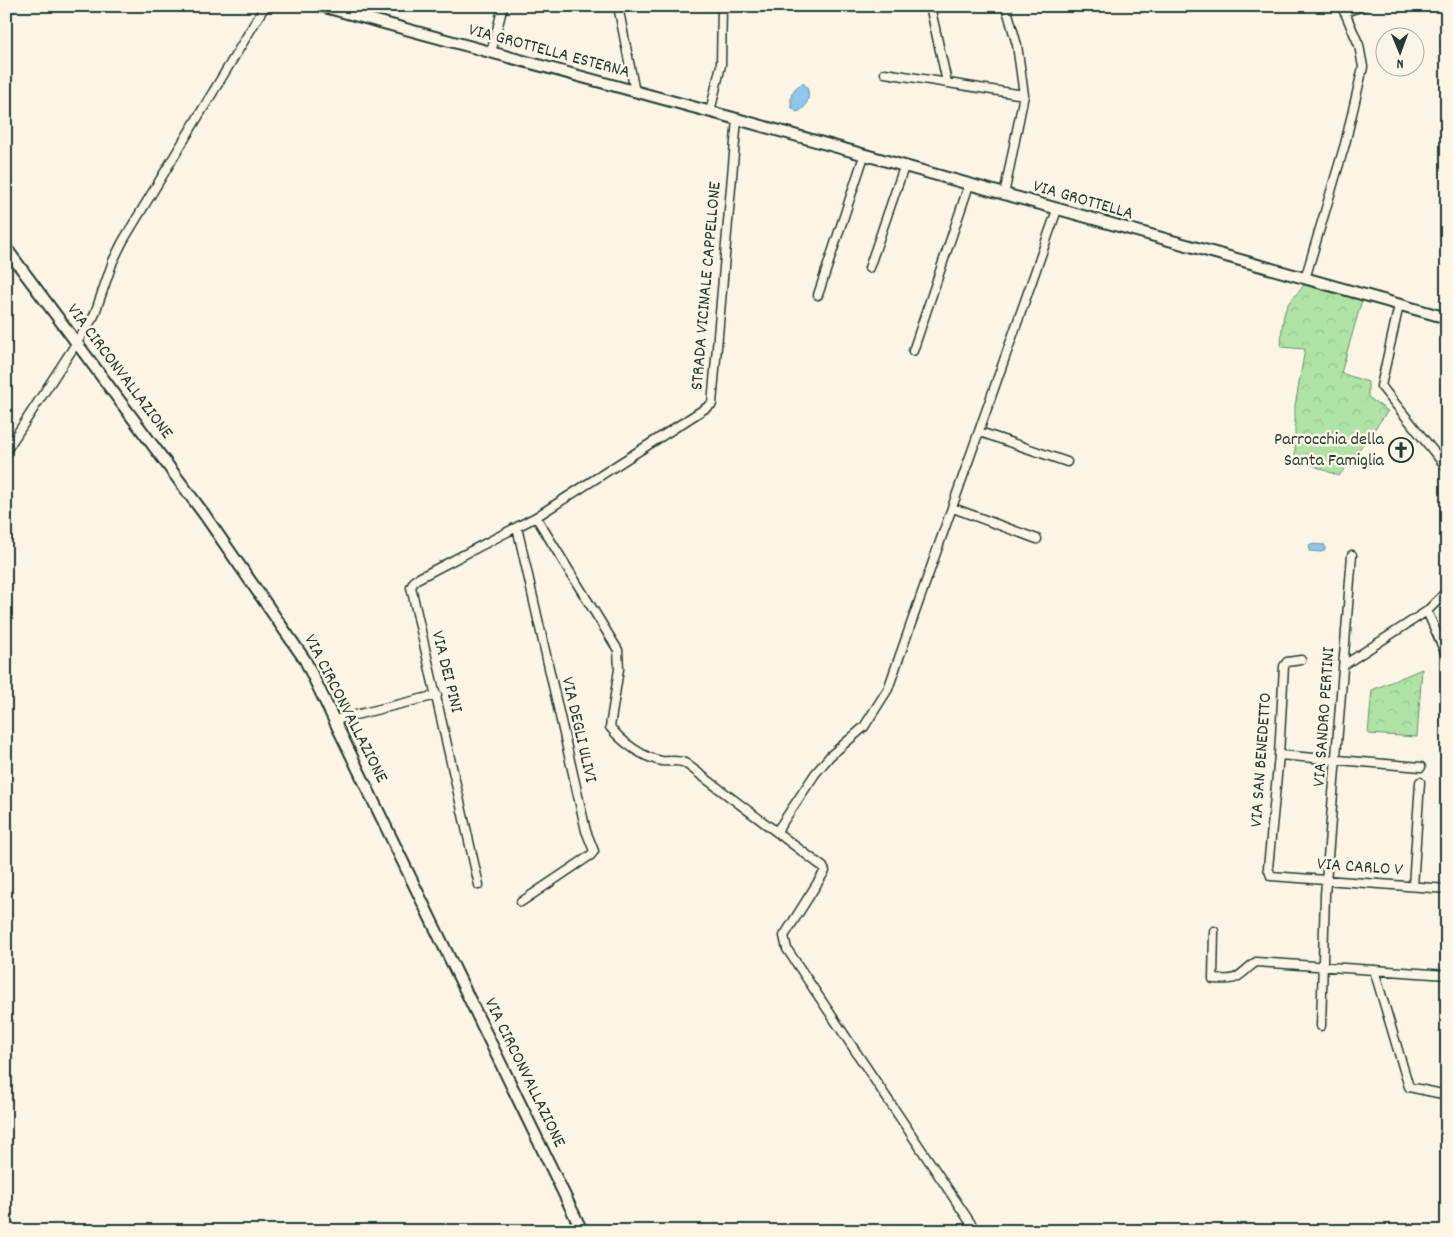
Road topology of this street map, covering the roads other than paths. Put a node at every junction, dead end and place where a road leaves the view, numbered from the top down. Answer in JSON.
{"nodes":[{"id":1,"x":265,"y":6,"type":"edge"},
{"id":2,"x":321,"y":6,"type":"edge"},
{"id":3,"x":503,"y":6,"type":"edge"},
{"id":4,"x":618,"y":6,"type":"edge"},
{"id":5,"x":722,"y":6,"type":"edge"},
{"id":6,"x":930,"y":6,"type":"edge"},
{"id":7,"x":1006,"y":6,"type":"edge"},
{"id":8,"x":1364,"y":6,"type":"edge"},
{"id":9,"x":1343,"y":9,"type":"edge"},
{"id":10,"x":491,"y":53,"type":"junction"},
{"id":11,"x":885,"y":73,"type":"dead end"},
{"id":12,"x":947,"y":82,"type":"junction"},
{"id":13,"x":635,"y":92,"type":"junction"},
{"id":14,"x":1024,"y":95,"type":"junction"},
{"id":15,"x":710,"y":112,"type":"junction"},
{"id":16,"x":737,"y":119,"type":"junction"},
{"id":17,"x":864,"y":156,"type":"junction"},
{"id":18,"x":904,"y":167,"type":"junction"},
{"id":19,"x":969,"y":185,"type":"junction"},
{"id":20,"x":1004,"y":195,"type":"junction"},
{"id":21,"x":1057,"y":210,"type":"junction"},
{"id":22,"x":6,"y":248,"type":"edge"},
{"id":23,"x":869,"y":268,"type":"dead end"},
{"id":24,"x":1305,"y":279,"type":"junction"},
{"id":25,"x":818,"y":295,"type":"dead end"},
{"id":26,"x":1398,"y":305,"type":"junction"},
{"id":27,"x":1447,"y":318,"type":"edge"},
{"id":28,"x":77,"y":343,"type":"junction"},
{"id":29,"x":913,"y":351,"type":"dead end"},
{"id":30,"x":980,"y":432,"type":"junction"},
{"id":31,"x":6,"y":451,"type":"edge"},
{"id":32,"x":1447,"y":454,"type":"edge"},
{"id":33,"x":1440,"y":459,"type":"junction"},
{"id":34,"x":1067,"y":462,"type":"dead end"},
{"id":35,"x":1447,"y":468,"type":"edge"},
{"id":36,"x":953,"y":508,"type":"junction"},
{"id":37,"x":536,"y":517,"type":"junction"},
{"id":38,"x":517,"y":527,"type":"junction"},
{"id":39,"x":1037,"y":539,"type":"dead end"},
{"id":40,"x":1352,"y":554,"type":"dead end"},
{"id":41,"x":1447,"y":591,"type":"edge"},
{"id":42,"x":1427,"y":611,"type":"junction"},
{"id":43,"x":1447,"y":657,"type":"edge"},
{"id":44,"x":1301,"y":660,"type":"dead end"},
{"id":45,"x":1344,"y":665,"type":"junction"},
{"id":46,"x":437,"y":695,"type":"junction"},
{"id":47,"x":335,"y":720,"type":"junction"},
{"id":48,"x":1279,"y":755,"type":"junction"},
{"id":49,"x":1337,"y":758,"type":"junction"},
{"id":50,"x":1421,"y":767,"type":"dead end"},
{"id":51,"x":1420,"y":782,"type":"dead end"},
{"id":52,"x":777,"y":831,"type":"junction"},
{"id":53,"x":1271,"y":876,"type":"joint"},
{"id":54,"x":1326,"y":881,"type":"junction"},
{"id":55,"x":479,"y":885,"type":"dead end"},
{"id":56,"x":1413,"y":886,"type":"junction"},
{"id":57,"x":1447,"y":889,"type":"edge"},
{"id":58,"x":521,"y":902,"type":"dead end"},
{"id":59,"x":1214,"y":931,"type":"dead end"},
{"id":60,"x":1322,"y":966,"type":"junction"},
{"id":61,"x":1374,"y":970,"type":"junction"},
{"id":62,"x":1447,"y":975,"type":"edge"},
{"id":63,"x":1321,"y":1026,"type":"dead end"},
{"id":64,"x":1447,"y":1095,"type":"edge"},
{"id":65,"x":582,"y":1231,"type":"edge"},
{"id":66,"x":976,"y":1231,"type":"edge"}],
"edges":[{"from":1,"to":28,"type":"street"},
{"from":2,"to":10,"type":"street","name":"VIA GROTTELLA ESTERNA"},
{"from":3,"to":10,"type":"street"},
{"from":4,"to":13,"type":"street"},
{"from":5,"to":15,"type":"street"},
{"from":6,"to":12,"type":"street"},
{"from":7,"to":14,"type":"street"},
{"from":8,"to":9,"type":"street"},
{"from":9,"to":24,"type":"street"},
{"from":10,"to":13,"type":"street","name":"VIA GROTTELLA ESTERNA"},
{"from":11,"to":12,"type":"street"},
{"from":12,"to":14,"type":"street"},
{"from":13,"to":15,"type":"street","name":"VIA GROTTELLA ESTERNA"},
{"from":14,"to":20,"type":"street"},
{"from":15,"to":16,"type":"street","name":"VIA GROTTELLA"},
{"from":16,"to":17,"type":"street","name":"VIA GROTTELLA"},
{"from":16,"to":37,"type":"street","name":"STRADA VICINALE CAPPELLONE"},
{"from":17,"to":18,"type":"street","name":"VIA GROTTELLA"},
{"from":17,"to":25,"type":"street"},
{"from":18,"to":19,"type":"street","name":"VIA GROTTELLA"},
{"from":18,"to":23,"type":"street"},
{"from":19,"to":20,"type":"street","name":"VIA GROTTELLA"},
{"from":19,"to":29,"type":"street"},
{"from":20,"to":21,"type":"street","name":"VIA GROTTELLA"},
{"from":21,"to":24,"type":"street","name":"VIA GROTTELLA"},
{"from":21,"to":30,"type":"street"},
{"from":22,"to":28,"type":"street","name":"VIA CIRCONVALLAZIONE"},
{"from":24,"to":26,"type":"street","name":"VIA GROTTELLA"},
{"from":26,"to":27,"type":"street","name":"VIA GROTTELLA"},
{"from":26,"to":33,"type":"street"},
{"from":28,"to":31,"type":"street"},
{"from":28,"to":47,"type":"street","name":"VIA CIRCONVALLAZIONE"},
{"from":30,"to":34,"type":"street"},
{"from":30,"to":36,"type":"street"},
{"from":32,"to":33,"type":"street"},
{"from":33,"to":35,"type":"street"},
{"from":36,"to":39,"type":"street"},
{"from":36,"to":52,"type":"street"},
{"from":37,"to":38,"type":"street","name":"STRADA VICINALE CAPPELLONE"},
{"from":37,"to":52,"type":"street"},
{"from":38,"to":46,"type":"street","name":"VIA DEI PINI"},
{"from":38,"to":58,"type":"street","name":"VIA DEGLI ULIVI"},
{"from":40,"to":45,"type":"street","name":"VIA SANDRO PERTINI"},
{"from":41,"to":42,"type":"street"},
{"from":42,"to":43,"type":"street"},
{"from":42,"to":45,"type":"street"},
{"from":44,"to":48,"type":"street","name":"VIA SAN BENEDETTO"},
{"from":45,"to":49,"type":"street","name":"VIA SANDRO PERTINI"},
{"from":46,"to":47,"type":"street"},
{"from":46,"to":55,"type":"street","name":"VIA DEI PINI"},
{"from":47,"to":65,"type":"street","name":"VIA CIRCONVALLAZIONE"},
{"from":48,"to":49,"type":"street"},
{"from":48,"to":53,"type":"street","name":"VIA SAN BENEDETTO"},
{"from":49,"to":50,"type":"street"},
{"from":49,"to":54,"type":"street","name":"VIA SANDRO PERTINI"},
{"from":51,"to":56,"type":"street"},
{"from":52,"to":66,"type":"street"},
{"from":53,"to":54,"type":"street","name":"VIA CARLO V"},
{"from":54,"to":56,"type":"street","name":"VIA CARLO V"},
{"from":54,"to":60,"type":"street","name":"VIA SANDRO PERTINI"},
{"from":56,"to":57,"type":"street","name":"VIA CARLO V"},
{"from":59,"to":60,"type":"street"},
{"from":60,"to":61,"type":"street"},
{"from":60,"to":63,"type":"street","name":"VIA SANDRO PERTINI"},
{"from":61,"to":62,"type":"street"},
{"from":61,"to":64,"type":"street"}]}
